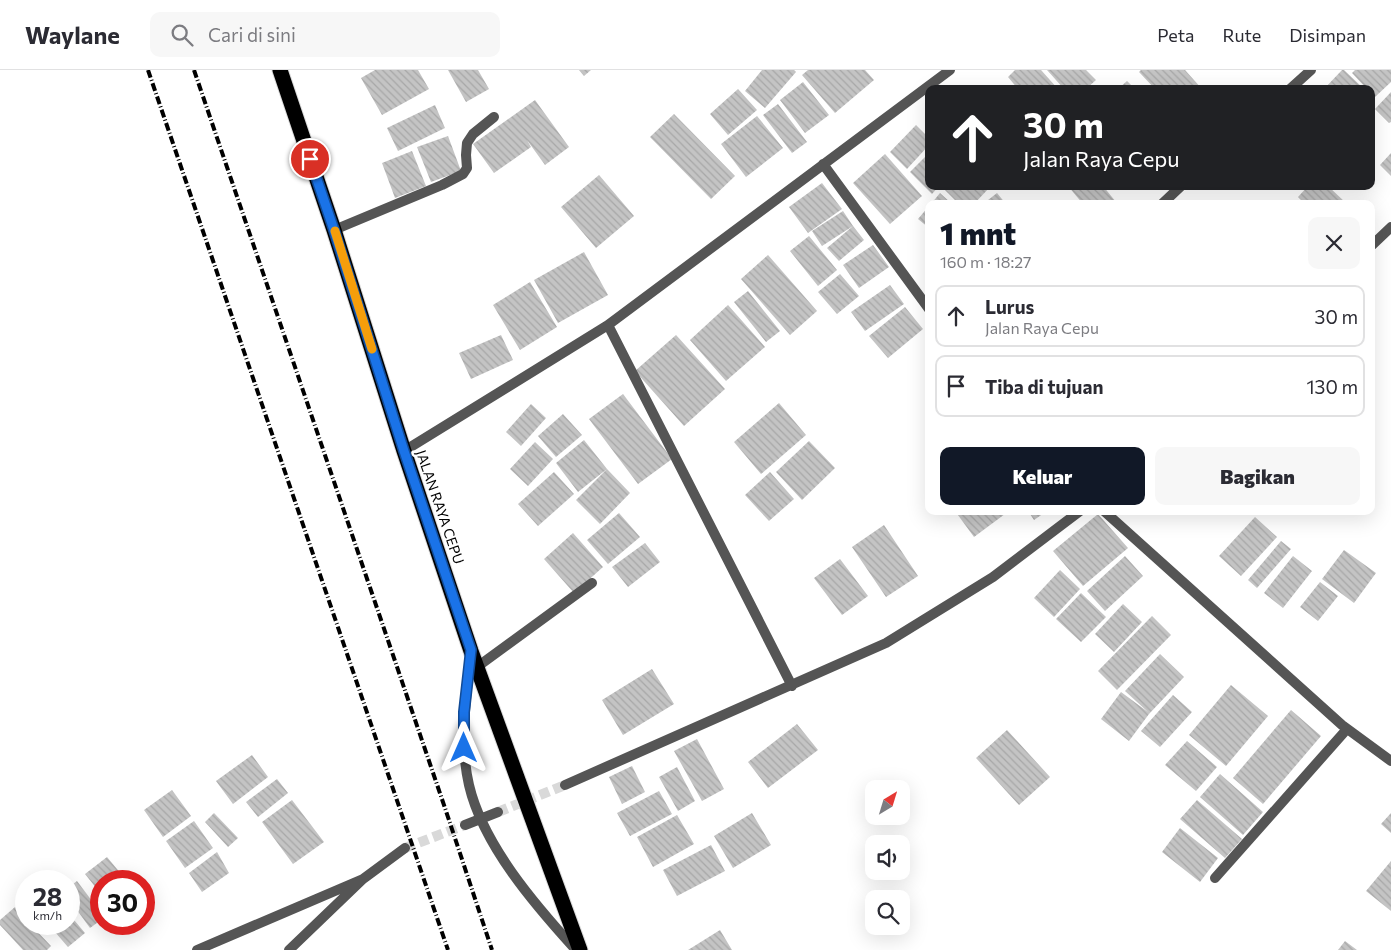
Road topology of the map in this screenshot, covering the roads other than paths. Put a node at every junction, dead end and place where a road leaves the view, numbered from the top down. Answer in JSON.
{"nodes":[{"id":1,"x":280,"y":70,"type":"edge"},
{"id":2,"x":950,"y":70,"type":"edge"},
{"id":3,"x":1311,"y":70,"type":"edge"},
{"id":4,"x":930,"y":85,"type":"edge"},
{"id":5,"x":1294,"y":85,"type":"edge"},
{"id":6,"x":925,"y":89,"type":"edge"},
{"id":7,"x":494,"y":117,"type":"dead end"},
{"id":8,"x":823,"y":164,"type":"junction"},
{"id":9,"x":1177,"y":190,"type":"edge"},
{"id":10,"x":1166,"y":200,"type":"edge"},
{"id":11,"x":1391,"y":227,"type":"edge"},
{"id":12,"x":334,"y":230,"type":"junction"},
{"id":13,"x":1375,"y":242,"type":"edge"},
{"id":14,"x":925,"y":304,"type":"edge"},
{"id":15,"x":608,"y":325,"type":"junction"},
{"id":16,"x":404,"y":451,"type":"junction"},
{"id":17,"x":1075,"y":515,"type":"edge"},
{"id":18,"x":1108,"y":515,"type":"edge"},
{"id":19,"x":592,"y":583,"type":"dead end"},
{"id":20,"x":471,"y":650,"type":"junction"},
{"id":21,"x":477,"y":667,"type":"junction"},
{"id":22,"x":792,"y":686,"type":"junction"},
{"id":23,"x":1347,"y":729,"type":"junction"},
{"id":24,"x":1391,"y":761,"type":"edge"},
{"id":25,"x":565,"y":785,"type":"tunnel mouth"},
{"id":26,"x":498,"y":812,"type":"tunnel mouth"},
{"id":27,"x":480,"y":819,"type":"junction"},
{"id":28,"x":465,"y":825,"type":"tunnel mouth"},
{"id":29,"x":405,"y":848,"type":"tunnel mouth"},
{"id":30,"x":1215,"y":878,"type":"dead end"},
{"id":31,"x":363,"y":879,"type":"junction"},
{"id":32,"x":197,"y":950,"type":"edge"},
{"id":33,"x":289,"y":950,"type":"edge"},
{"id":34,"x":578,"y":950,"type":"edge"}],
"edges":[{"from":1,"to":12,"type":"highway","name":"JALAN RAYA CEPU"},
{"from":2,"to":4,"type":"street"},
{"from":3,"to":5,"type":"street"},
{"from":6,"to":8,"type":"street"},
{"from":7,"to":12,"type":"street"},
{"from":8,"to":14,"type":"street"},
{"from":8,"to":15,"type":"street"},
{"from":9,"to":10,"type":"street"},
{"from":11,"to":13,"type":"street"},
{"from":12,"to":16,"type":"highway","name":"JALAN RAYA CEPU"},
{"from":15,"to":16,"type":"street"},
{"from":15,"to":22,"type":"street"},
{"from":16,"to":20,"type":"highway","name":"JALAN RAYA CEPU"},
{"from":17,"to":22,"type":"street"},
{"from":18,"to":23,"type":"street"},
{"from":19,"to":21,"type":"street"},
{"from":20,"to":21,"type":"highway","name":"JALAN RAYA CEPU"},
{"from":20,"to":27,"type":"street"},
{"from":21,"to":34,"type":"highway","name":"JALAN RAYA CEPU"},
{"from":22,"to":25,"type":"street"},
{"from":23,"to":24,"type":"street"},
{"from":23,"to":30,"type":"street"},
{"from":26,"to":27,"type":"street"},
{"from":27,"to":28,"type":"street"},
{"from":27,"to":34,"type":"street"},
{"from":29,"to":31,"type":"street"},
{"from":31,"to":32,"type":"street"},
{"from":31,"to":33,"type":"street"}]}
